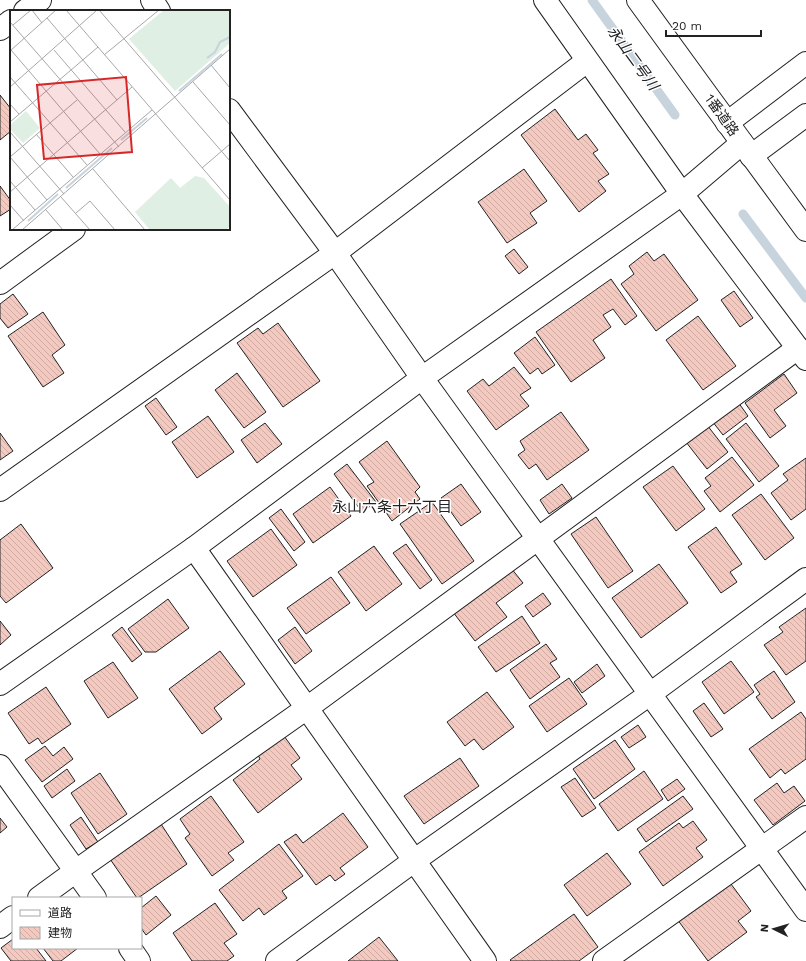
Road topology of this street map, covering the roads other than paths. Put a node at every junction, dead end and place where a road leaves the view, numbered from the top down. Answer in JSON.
{"nodes":[{"id":1,"x":40,"y":0,"type":"edge"},
{"id":2,"x":152,"y":0,"type":"edge"},
{"id":3,"x":545,"y":0,"type":"edge"},
{"id":4,"x":638,"y":0,"type":"edge"},
{"id":5,"x":26,"y":10,"type":"edge"},
{"id":6,"x":158,"y":10,"type":"edge"},
{"id":7,"x":10,"y":22,"type":"edge"},
{"id":8,"x":0,"y":29,"type":"edge"},
{"id":9,"x":587,"y":61,"type":"junction"},
{"id":10,"x":806,"y":63,"type":"edge"},
{"id":11,"x":230,"y":114,"type":"edge"},
{"id":12,"x":806,"y":115,"type":"edge"},
{"id":13,"x":727,"y":123,"type":"junction"},
{"id":14,"x":746,"y":150,"type":"junction"},
{"id":15,"x":682,"y":194,"type":"junction"},
{"id":16,"x":73,"y":230,"type":"edge"},
{"id":17,"x":806,"y":230,"type":"edge"},
{"id":18,"x":335,"y":253,"type":"junction"},
{"id":19,"x":0,"y":283,"type":"edge"},
{"id":20,"x":802,"y":354,"type":"edge"},
{"id":21,"x":422,"y":378,"type":"junction"},
{"id":22,"x":0,"y":490,"type":"edge"},
{"id":23,"x":538,"y":539,"type":"junction"},
{"id":24,"x":194,"y":548,"type":"junction"},
{"id":25,"x":806,"y":579,"type":"edge"},
{"id":26,"x":0,"y":684,"type":"edge"},
{"id":27,"x":650,"y":694,"type":"junction"},
{"id":28,"x":307,"y":708,"type":"junction"},
{"id":29,"x":0,"y":766,"type":"edge"},
{"id":30,"x":806,"y":817,"type":"edge"},
{"id":31,"x":761,"y":849,"type":"junction"},
{"id":32,"x":415,"y":860,"type":"junction"},
{"id":33,"x":76,"y":871,"type":"junction"},
{"id":34,"x":40,"y":897,"type":"edge"},
{"id":35,"x":94,"y":897,"type":"edge"},
{"id":36,"x":806,"y":910,"type":"edge"},
{"id":37,"x":12,"y":918,"type":"edge"},
{"id":38,"x":0,"y":927,"type":"edge"},
{"id":39,"x":131,"y":949,"type":"edge"},
{"id":40,"x":140,"y":961,"type":"edge"},
{"id":41,"x":277,"y":961,"type":"edge"},
{"id":42,"x":485,"y":961,"type":"edge"},
{"id":43,"x":604,"y":961,"type":"edge"}],
"edges":[{"from":1,"to":5,"type":"street"},
{"from":2,"to":6,"type":"street"},
{"from":3,"to":9,"type":"street"},
{"from":4,"to":13,"type":"street","name":"1番道路"},
{"from":7,"to":8,"type":"street"},
{"from":9,"to":15,"type":"street"},
{"from":9,"to":18,"type":"street"},
{"from":10,"to":13,"type":"street"},
{"from":11,"to":18,"type":"street"},
{"from":12,"to":14,"type":"street"},
{"from":13,"to":14,"type":"street","name":"1番道路"},
{"from":14,"to":15,"type":"street"},
{"from":14,"to":17,"type":"street","name":"1番道路"},
{"from":15,"to":20,"type":"street"},
{"from":15,"to":21,"type":"street"},
{"from":16,"to":19,"type":"street"},
{"from":18,"to":21,"type":"street"},
{"from":18,"to":22,"type":"street"},
{"from":20,"to":23,"type":"street"},
{"from":21,"to":23,"type":"street"},
{"from":21,"to":24,"type":"street"},
{"from":23,"to":27,"type":"street"},
{"from":23,"to":28,"type":"street"},
{"from":24,"to":26,"type":"street"},
{"from":24,"to":28,"type":"street"},
{"from":25,"to":27,"type":"street"},
{"from":27,"to":31,"type":"street"},
{"from":27,"to":32,"type":"street"},
{"from":28,"to":32,"type":"street"},
{"from":28,"to":33,"type":"street"},
{"from":29,"to":33,"type":"street"},
{"from":30,"to":31,"type":"street"},
{"from":31,"to":36,"type":"street"},
{"from":31,"to":43,"type":"street"},
{"from":32,"to":41,"type":"street"},
{"from":32,"to":42,"type":"street"},
{"from":33,"to":34,"type":"street"},
{"from":33,"to":35,"type":"street"},
{"from":37,"to":38,"type":"street"},
{"from":39,"to":40,"type":"street"}]}
